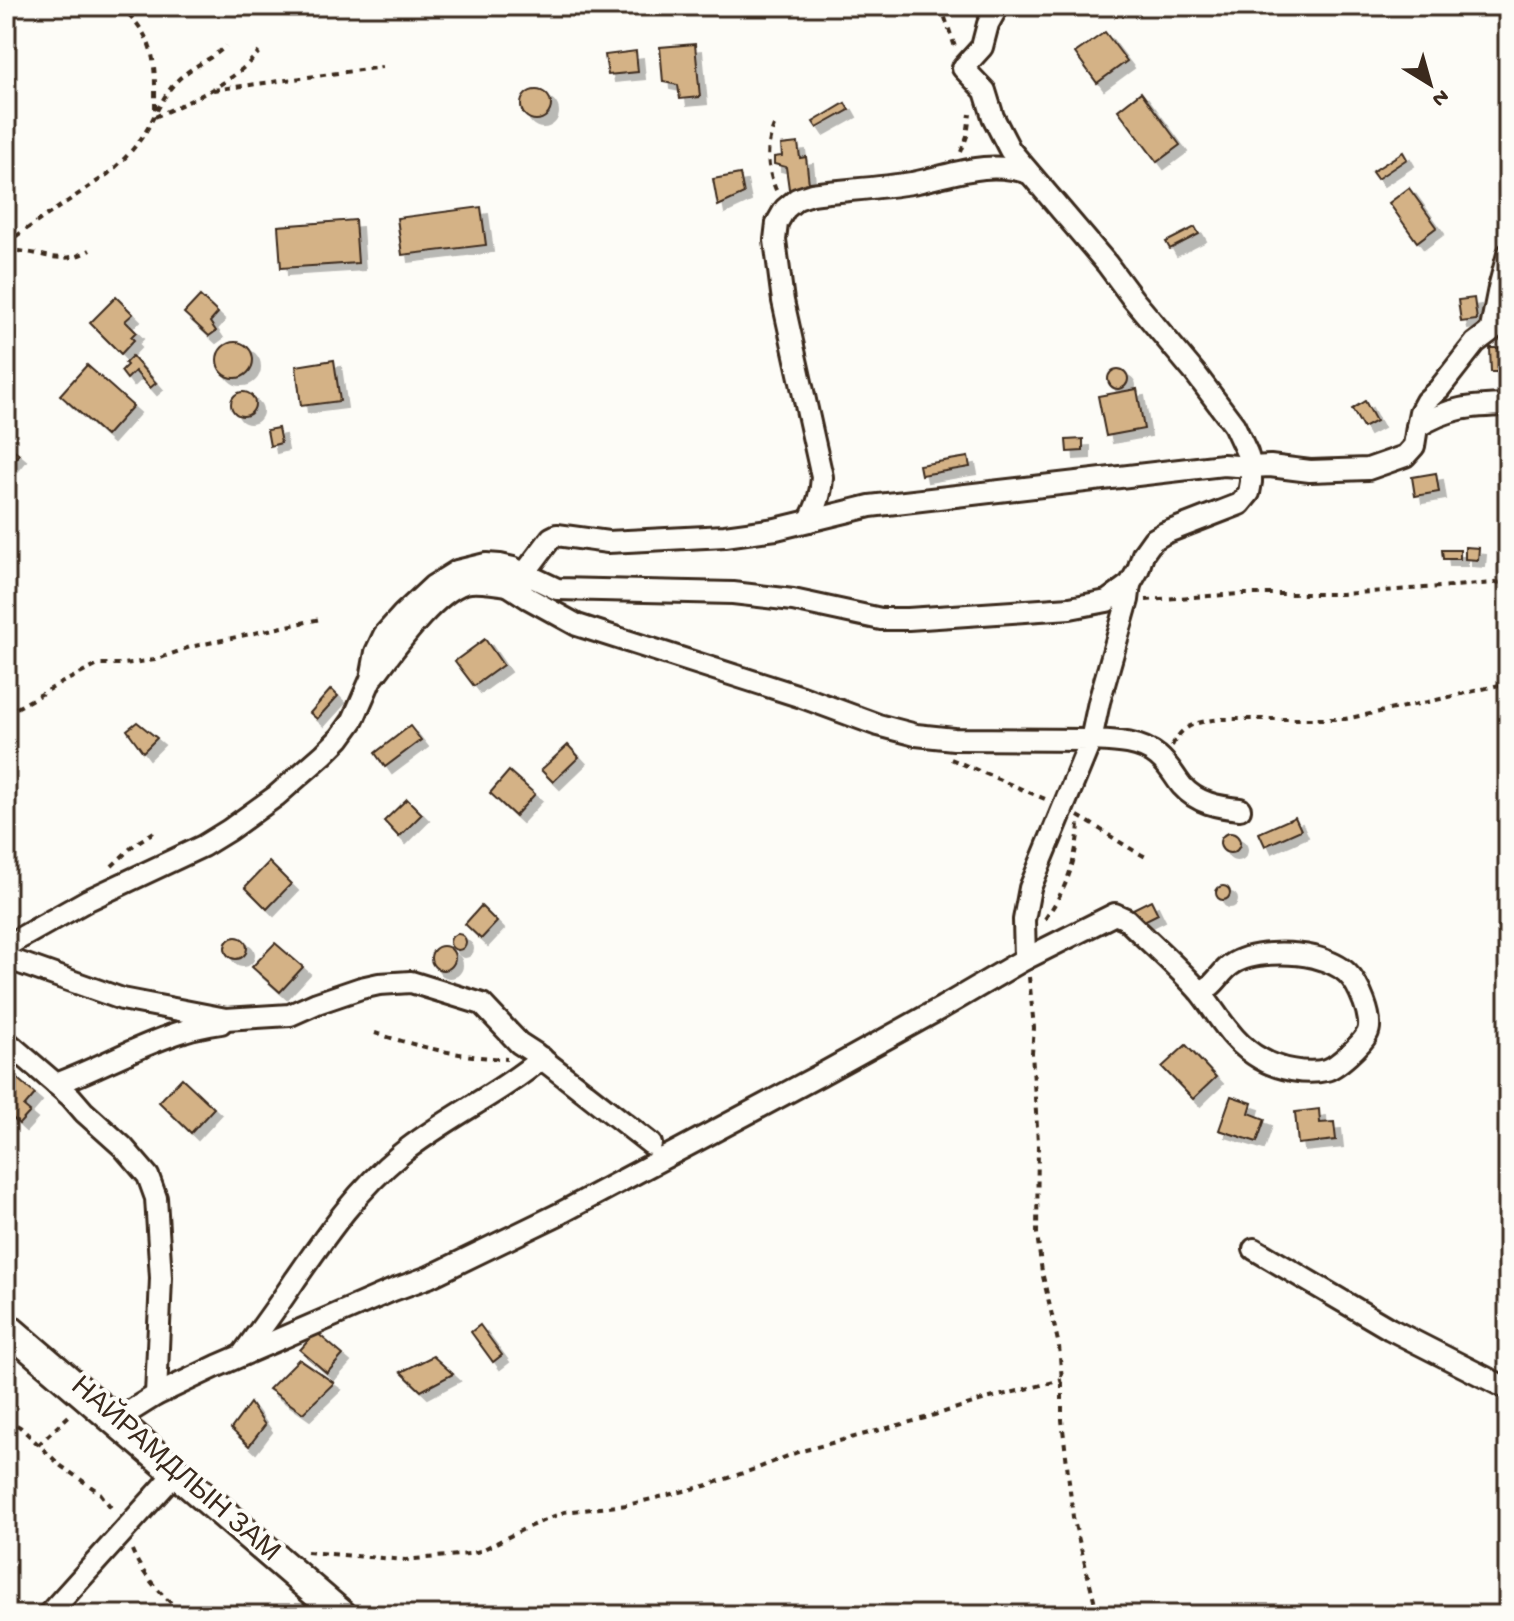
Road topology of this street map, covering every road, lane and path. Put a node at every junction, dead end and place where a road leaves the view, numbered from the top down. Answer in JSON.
{"nodes":[{"id":1,"x":120,"y":6,"type":"edge"},
{"id":2,"x":941,"y":6,"type":"edge"},
{"id":3,"x":998,"y":6,"type":"edge"},
{"id":4,"x":226,"y":46,"type":"dead end"},
{"id":5,"x":259,"y":52,"type":"dead end"},
{"id":6,"x":382,"y":67,"type":"dead end"},
{"id":7,"x":963,"y":68,"type":"junction"},
{"id":8,"x":213,"y":90,"type":"junction"},
{"id":9,"x":972,"y":103,"type":"dead end"},
{"id":10,"x":154,"y":116,"type":"junction"},
{"id":11,"x":774,"y":126,"type":"dead end"},
{"id":12,"x":1029,"y":173,"type":"junction"},
{"id":13,"x":947,"y":174,"type":"junction"},
{"id":14,"x":787,"y":207,"type":"junction"},
{"id":15,"x":6,"y":243,"type":"edge"},
{"id":16,"x":90,"y":250,"type":"dead end"},
{"id":17,"x":6,"y":251,"type":"edge"},
{"id":18,"x":1508,"y":254,"type":"edge"},
{"id":19,"x":1500,"y":324,"type":"edge"},
{"id":20,"x":1508,"y":405,"type":"edge"},
{"id":21,"x":1417,"y":427,"type":"junction"},
{"id":22,"x":1251,"y":467,"type":"junction"},
{"id":23,"x":1306,"y":471,"type":"junction"},
{"id":24,"x":1249,"y":490,"type":"junction"},
{"id":25,"x":809,"y":521,"type":"junction"},
{"id":26,"x":516,"y":579,"type":"junction"},
{"id":27,"x":1508,"y":582,"type":"edge"},
{"id":28,"x":1129,"y":593,"type":"junction"},
{"id":29,"x":320,"y":619,"type":"dead end"},
{"id":30,"x":1508,"y":683,"type":"edge"},
{"id":31,"x":6,"y":714,"type":"edge"},
{"id":32,"x":1091,"y":740,"type":"junction"},
{"id":33,"x":947,"y":757,"type":"dead end"},
{"id":34,"x":1171,"y":768,"type":"junction"},
{"id":35,"x":1063,"y":808,"type":"junction"},
{"id":36,"x":1240,"y":809,"type":"dead end"},
{"id":37,"x":1148,"y":858,"type":"dead end"},
{"id":38,"x":6,"y":946,"type":"edge"},
{"id":39,"x":6,"y":958,"type":"edge"},
{"id":40,"x":1025,"y":959,"type":"junction"},
{"id":41,"x":1199,"y":991,"type":"junction"},
{"id":42,"x":235,"y":1019,"type":"junction"},
{"id":43,"x":375,"y":1033,"type":"dead end"},
{"id":44,"x":6,"y":1041,"type":"edge"},
{"id":45,"x":542,"y":1058,"type":"junction"},
{"id":46,"x":56,"y":1084,"type":"junction"},
{"id":47,"x":651,"y":1144,"type":"dead end"},
{"id":48,"x":1254,"y":1249,"type":"dead end"},
{"id":49,"x":6,"y":1327,"type":"edge"},
{"id":50,"x":242,"y":1355,"type":"junction"},
{"id":51,"x":1062,"y":1380,"type":"junction"},
{"id":52,"x":1508,"y":1389,"type":"edge"},
{"id":53,"x":156,"y":1395,"type":"junction"},
{"id":54,"x":88,"y":1397,"type":"junction"},
{"id":55,"x":6,"y":1419,"type":"edge"},
{"id":56,"x":116,"y":1420,"type":"junction"},
{"id":57,"x":38,"y":1445,"type":"junction"},
{"id":58,"x":175,"y":1474,"type":"junction"},
{"id":59,"x":113,"y":1510,"type":"dead end"},
{"id":60,"x":124,"y":1529,"type":"junction"},
{"id":61,"x":302,"y":1551,"type":"dead end"},
{"id":62,"x":48,"y":1615,"type":"edge"},
{"id":63,"x":186,"y":1615,"type":"edge"},
{"id":64,"x":342,"y":1615,"type":"edge"},
{"id":65,"x":1098,"y":1615,"type":"edge"}],
"edges":[{"from":1,"to":10,"type":"path"},
{"from":2,"to":7,"type":"path"},
{"from":3,"to":7,"type":"street"},
{"from":4,"to":10,"type":"path"},
{"from":5,"to":8,"type":"path"},
{"from":6,"to":8,"type":"path"},
{"from":7,"to":12,"type":"street"},
{"from":8,"to":10,"type":"path"},
{"from":9,"to":13,"type":"path"},
{"from":10,"to":15,"type":"path"},
{"from":11,"to":14,"type":"path"},
{"from":12,"to":13,"type":"street"},
{"from":12,"to":22,"type":"street"},
{"from":13,"to":14,"type":"street"},
{"from":14,"to":25,"type":"street"},
{"from":16,"to":17,"type":"path"},
{"from":18,"to":19,"type":"street"},
{"from":19,"to":21,"type":"street"},
{"from":20,"to":21,"type":"street"},
{"from":21,"to":23,"type":"street"},
{"from":22,"to":23,"type":"street"},
{"from":22,"to":24,"type":"street"},
{"from":22,"to":25,"type":"street"},
{"from":23,"to":24,"type":"street"},
{"from":24,"to":28,"type":"street"},
{"from":25,"to":26,"type":"street"},
{"from":26,"to":28,"type":"street"},
{"from":26,"to":32,"type":"street"},
{"from":26,"to":38,"type":"street"},
{"from":27,"to":28,"type":"path"},
{"from":28,"to":32,"type":"street"},
{"from":29,"to":31,"type":"path"},
{"from":30,"to":34,"type":"path"},
{"from":32,"to":34,"type":"street"},
{"from":32,"to":35,"type":"street"},
{"from":33,"to":35,"type":"path"},
{"from":34,"to":36,"type":"street"},
{"from":35,"to":37,"type":"path"},
{"from":35,"to":40,"type":"street"},
{"from":39,"to":42,"type":"street"},
{"from":40,"to":41,"type":"street"},
{"from":40,"to":50,"type":"street"},
{"from":40,"to":51,"type":"path"},
{"from":41,"to":41,"type":"street"},
{"from":42,"to":45,"type":"street"},
{"from":42,"to":46,"type":"street"},
{"from":43,"to":45,"type":"path"},
{"from":44,"to":46,"type":"street"},
{"from":45,"to":47,"type":"street"},
{"from":45,"to":50,"type":"street"},
{"from":46,"to":53,"type":"street"},
{"from":48,"to":52,"type":"street"},
{"from":49,"to":54,"type":"main road","name":"НАЙРАМДЛЫН ЗАМ"},
{"from":50,"to":53,"type":"street"},
{"from":51,"to":61,"type":"path"},
{"from":51,"to":65,"type":"path"},
{"from":53,"to":56,"type":"street"},
{"from":54,"to":56,"type":"main road","name":"НАЙРАМДЛЫН ЗАМ"},
{"from":54,"to":57,"type":"path"},
{"from":55,"to":57,"type":"path"},
{"from":56,"to":58,"type":"main road","name":"НАЙРАМДЛЫН ЗАМ"},
{"from":57,"to":59,"type":"path"},
{"from":58,"to":60,"type":"street"},
{"from":58,"to":64,"type":"main road","name":"НАЙРАМДЛЫН ЗАМ"},
{"from":60,"to":62,"type":"street"},
{"from":60,"to":63,"type":"path"}]}
